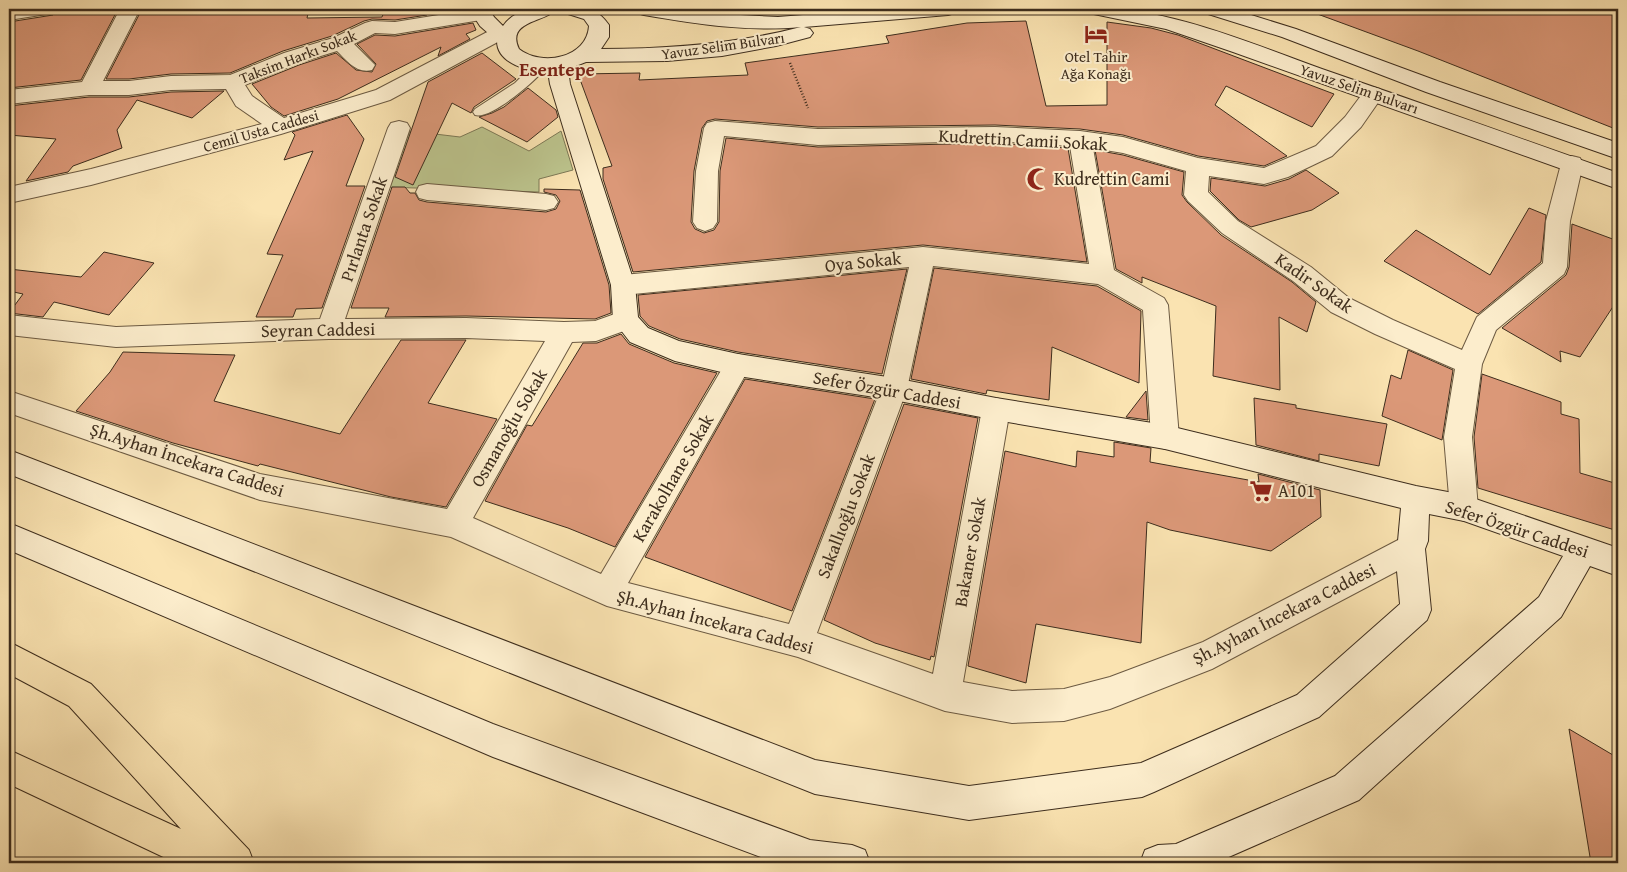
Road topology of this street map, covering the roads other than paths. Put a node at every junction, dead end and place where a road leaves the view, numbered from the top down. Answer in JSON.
{"nodes":[{"id":1,"x":46,"y":9,"type":"edge"},
{"id":2,"x":130,"y":9,"type":"edge"},
{"id":3,"x":546,"y":9,"type":"edge"},
{"id":4,"x":572,"y":9,"type":"edge"},
{"id":5,"x":644,"y":9,"type":"edge"},
{"id":6,"x":792,"y":9,"type":"edge"},
{"id":7,"x":948,"y":9,"type":"edge"},
{"id":8,"x":1096,"y":9,"type":"edge"},
{"id":9,"x":1212,"y":9,"type":"edge"},
{"id":10,"x":480,"y":11,"type":"edge"},
{"id":11,"x":9,"y":14,"type":"edge"},
{"id":12,"x":859,"y":17,"type":"junction"},
{"id":13,"x":754,"y":22,"type":"junction"},
{"id":14,"x":612,"y":34,"type":"junction"},
{"id":15,"x":503,"y":35,"type":"junction"},
{"id":16,"x":340,"y":43,"type":"junction"},
{"id":17,"x":584,"y":55,"type":"junction"},
{"id":18,"x":365,"y":65,"type":"dead end"},
{"id":19,"x":549,"y":65,"type":"junction"},
{"id":20,"x":233,"y":82,"type":"junction"},
{"id":21,"x":89,"y":88,"type":"junction"},
{"id":22,"x":1373,"y":94,"type":"junction"},
{"id":23,"x":9,"y":97,"type":"edge"},
{"id":24,"x":480,"y":112,"type":"dead end"},
{"id":25,"x":281,"y":127,"type":"junction"},
{"id":26,"x":399,"y":128,"type":"dead end"},
{"id":27,"x":1080,"y":139,"type":"junction"},
{"id":28,"x":1618,"y":151,"type":"edge"},
{"id":29,"x":1572,"y":164,"type":"junction"},
{"id":30,"x":1198,"y":166,"type":"junction"},
{"id":31,"x":1618,"y":181,"type":"edge"},
{"id":32,"x":427,"y":192,"type":"dead end"},
{"id":33,"x":9,"y":195,"type":"edge"},
{"id":34,"x":546,"y":202,"type":"dead end"},
{"id":35,"x":705,"y":222,"type":"dead end"},
{"id":36,"x":923,"y":256,"type":"junction"},
{"id":37,"x":1103,"y":275,"type":"junction"},
{"id":38,"x":624,"y":285,"type":"junction"},
{"id":39,"x":626,"y":320,"type":"junction"},
{"id":40,"x":9,"y":325,"type":"edge"},
{"id":41,"x":329,"y":329,"type":"junction"},
{"id":42,"x":564,"y":332,"type":"junction"},
{"id":43,"x":1469,"y":364,"type":"junction"},
{"id":44,"x":738,"y":365,"type":"junction"},
{"id":45,"x":894,"y":390,"type":"junction"},
{"id":46,"x":9,"y":402,"type":"edge"},
{"id":47,"x":996,"y":409,"type":"junction"},
{"id":48,"x":1165,"y":437,"type":"junction"},
{"id":49,"x":9,"y":462,"type":"edge"},
{"id":50,"x":1416,"y":499,"type":"junction"},
{"id":51,"x":1464,"y":508,"type":"junction"},
{"id":52,"x":454,"y":524,"type":"junction"},
{"id":53,"x":9,"y":536,"type":"edge"},
{"id":54,"x":1410,"y":549,"type":"junction"},
{"id":55,"x":1583,"y":550,"type":"junction"},
{"id":56,"x":1618,"y":562,"type":"edge"},
{"id":57,"x":607,"y":592,"type":"junction"},
{"id":58,"x":798,"y":642,"type":"junction"},
{"id":59,"x":9,"y":657,"type":"edge"},
{"id":60,"x":945,"y":694,"type":"junction"},
{"id":61,"x":9,"y":767,"type":"edge"},
{"id":62,"x":214,"y":863,"type":"edge"},
{"id":63,"x":236,"y":863,"type":"edge"},
{"id":64,"x":852,"y":863,"type":"edge"},
{"id":65,"x":1158,"y":863,"type":"edge"}],
"edges":[{"from":1,"to":11,"type":"street"},
{"from":2,"to":21,"type":"street"},
{"from":3,"to":15,"type":"street"},
{"from":4,"to":14,"type":"street"},
{"from":5,"to":13,"type":"street","name":"Yavuz Selim Bulvarı"},
{"from":6,"to":13,"type":"street","name":"Yavuz Selim Bulvarı"},
{"from":7,"to":12,"type":"street","name":"Yavuz Selim Bulvarı"},
{"from":8,"to":22,"type":"street","name":"Yavuz Selim Bulvarı"},
{"from":9,"to":28,"type":"street","name":"Yavuz Selim Bulvarı"},
{"from":10,"to":15,"type":"street"},
{"from":10,"to":16,"type":"street","name":"Taksim Harkı Sokak"},
{"from":12,"to":13,"type":"street","name":"Yavuz Selim Bulvarı"},
{"from":12,"to":17,"type":"street","name":"Yavuz Selim Bulvarı"},
{"from":13,"to":14,"type":"street","name":"Yavuz Selim Bulvarı"},
{"from":14,"to":17,"type":"street"},
{"from":15,"to":19,"type":"street"},
{"from":15,"to":25,"type":"street","name":"Cemil Usta Caddesi"},
{"from":16,"to":18,"type":"street"},
{"from":16,"to":20,"type":"street","name":"Taksim Harkı Sokak"},
{"from":17,"to":19,"type":"street","name":"Yavuz Selim Bulvarı"},
{"from":19,"to":24,"type":"lane"},
{"from":19,"to":38,"type":"street"},
{"from":20,"to":21,"type":"street","name":"Taksim Harkı Sokak"},
{"from":20,"to":25,"type":"street","name":"Taksim Harkı Sokak"},
{"from":21,"to":23,"type":"street","name":"Taksim Harkı Sokak"},
{"from":22,"to":29,"type":"street","name":"Yavuz Selim Bulvarı"},
{"from":22,"to":30,"type":"street","name":"Kudrettin Camii Sokak"},
{"from":25,"to":33,"type":"street","name":"Cemil Usta Caddesi"},
{"from":26,"to":41,"type":"street","name":"Pırlanta Sokak"},
{"from":27,"to":30,"type":"street","name":"Kudrettin Camii Sokak"},
{"from":27,"to":35,"type":"street","name":"Kudrettin Camii Sokak"},
{"from":27,"to":37,"type":"street"},
{"from":29,"to":31,"type":"street","name":"Yavuz Selim Bulvarı"},
{"from":29,"to":43,"type":"street"},
{"from":30,"to":43,"type":"street","name":"Kadir Sokak"},
{"from":32,"to":34,"type":"street"},
{"from":36,"to":37,"type":"street","name":"Oya Sokak"},
{"from":36,"to":38,"type":"street","name":"Oya Sokak"},
{"from":36,"to":45,"type":"street","name":"Sakallıoğlu Sokak"},
{"from":37,"to":48,"type":"street"},
{"from":38,"to":39,"type":"street"},
{"from":39,"to":42,"type":"street","name":"Seyran Caddesi"},
{"from":39,"to":44,"type":"street","name":"Sefer Özgür Caddesi"},
{"from":40,"to":41,"type":"street","name":"Seyran Caddesi"},
{"from":41,"to":42,"type":"street","name":"Seyran Caddesi"},
{"from":42,"to":52,"type":"street","name":"Osmanoğlu Sokak"},
{"from":43,"to":51,"type":"street"},
{"from":44,"to":45,"type":"street","name":"Sefer Özgür Caddesi"},
{"from":44,"to":57,"type":"street","name":"Karakolhane Sokak"},
{"from":45,"to":47,"type":"street","name":"Sefer Özgür Caddesi"},
{"from":45,"to":58,"type":"street","name":"Sakallıoğlu Sokak"},
{"from":46,"to":52,"type":"street","name":"Şh.Ayhan İncekara Caddesi"},
{"from":47,"to":48,"type":"street","name":"Sefer Özgür Caddesi"},
{"from":47,"to":60,"type":"street","name":"Bakaner Sokak"},
{"from":48,"to":50,"type":"street","name":"Sefer Özgür Caddesi"},
{"from":49,"to":54,"type":"street"},
{"from":50,"to":51,"type":"street","name":"Sefer Özgür Caddesi"},
{"from":50,"to":54,"type":"street"},
{"from":51,"to":55,"type":"street","name":"Sefer Özgür Caddesi"},
{"from":52,"to":57,"type":"street","name":"Şh.Ayhan İncekara Caddesi"},
{"from":53,"to":64,"type":"street"},
{"from":54,"to":60,"type":"street","name":"Şh.Ayhan İncekara Caddesi"},
{"from":55,"to":56,"type":"street","name":"Sefer Özgür Caddesi"},
{"from":55,"to":65,"type":"street"},
{"from":57,"to":58,"type":"street","name":"Şh.Ayhan İncekara Caddesi"},
{"from":58,"to":60,"type":"street","name":"Şh.Ayhan İncekara Caddesi"},
{"from":59,"to":63,"type":"main road"},
{"from":61,"to":62,"type":"main road"}]}
